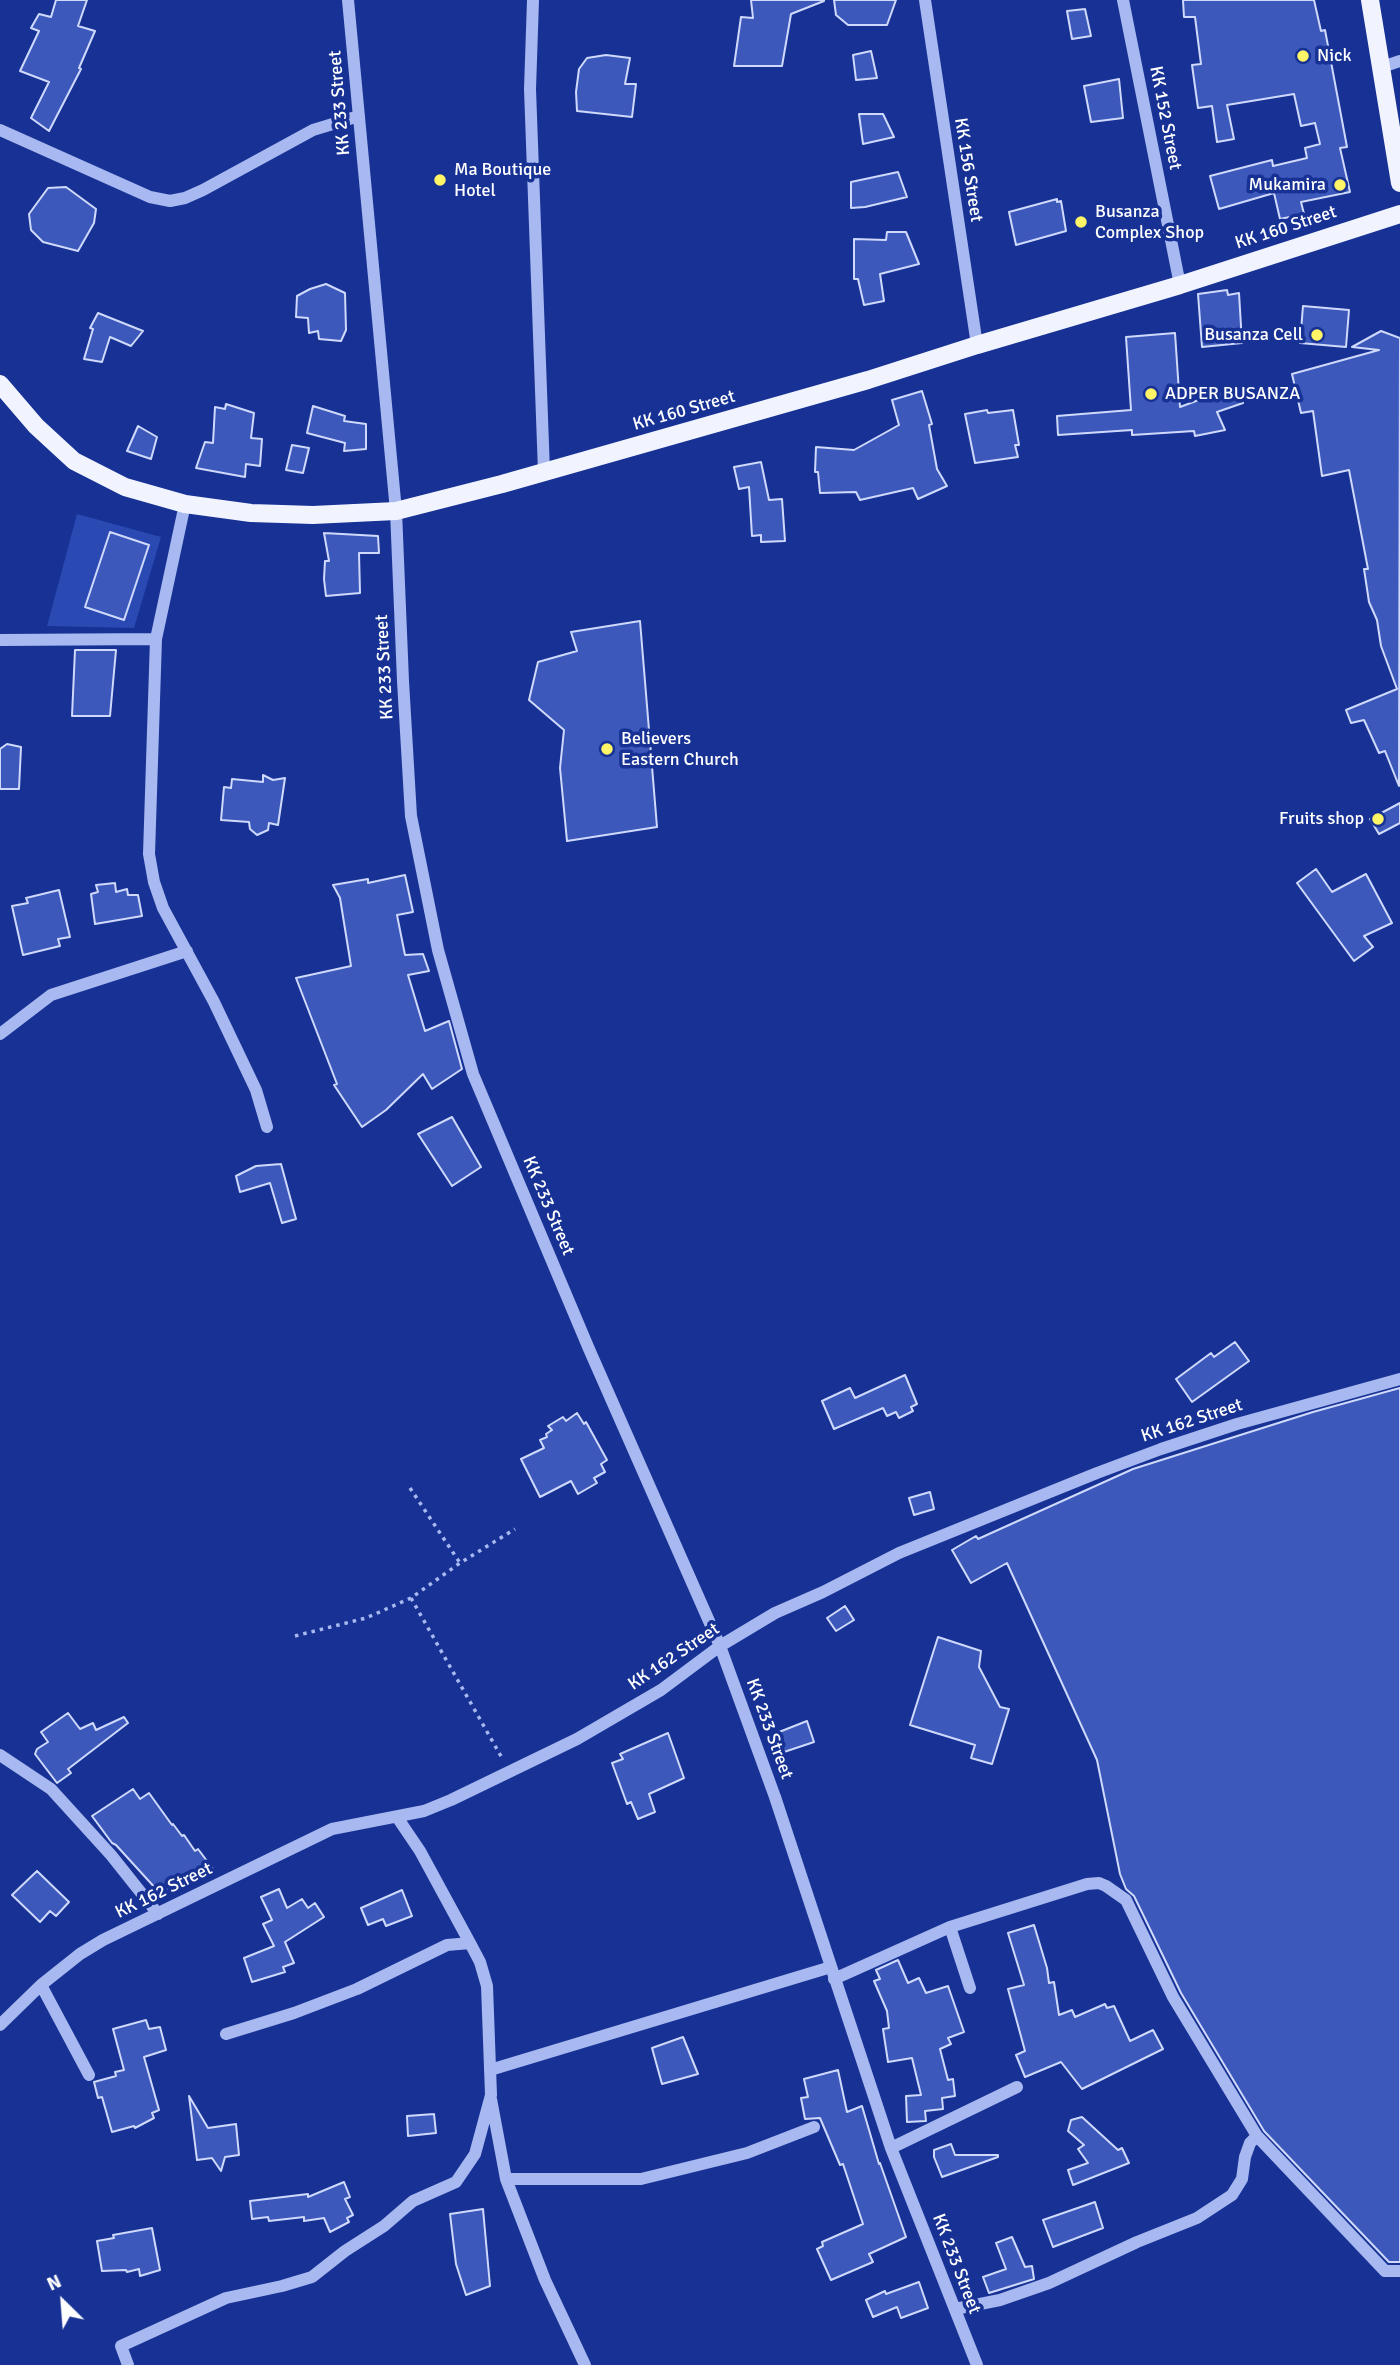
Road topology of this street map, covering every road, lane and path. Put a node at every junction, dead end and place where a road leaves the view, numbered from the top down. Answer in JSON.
{"nodes":[{"id":1,"x":348,"y":0,"type":"edge"},
{"id":2,"x":533,"y":0,"type":"edge"},
{"id":3,"x":925,"y":0,"type":"edge"},
{"id":4,"x":1123,"y":0,"type":"edge"},
{"id":5,"x":1370,"y":0,"type":"edge"},
{"id":6,"x":1400,"y":61,"type":"edge"},
{"id":7,"x":1382,"y":67,"type":"junction"},
{"id":8,"x":359,"y":116,"type":"junction"},
{"id":9,"x":0,"y":130,"type":"edge"},
{"id":10,"x":1400,"y":183,"type":"edge"},
{"id":11,"x":1400,"y":214,"type":"edge"},
{"id":12,"x":1180,"y":285,"type":"junction"},
{"id":13,"x":977,"y":345,"type":"junction"},
{"id":14,"x":0,"y":384,"type":"edge"},
{"id":15,"x":544,"y":472,"type":"junction"},
{"id":16,"x":185,"y":504,"type":"junction"},
{"id":17,"x":396,"y":511,"type":"junction"},
{"id":18,"x":156,"y":639,"type":"junction"},
{"id":19,"x":0,"y":640,"type":"edge"},
{"id":20,"x":187,"y":951,"type":"junction"},
{"id":21,"x":0,"y":1034,"type":"edge"},
{"id":22,"x":267,"y":1127,"type":"dead end"},
{"id":23,"x":1400,"y":1379,"type":"edge"},
{"id":24,"x":410,"y":1488,"type":"dead end"},
{"id":25,"x":516,"y":1529,"type":"dead end"},
{"id":26,"x":460,"y":1563,"type":"junction"},
{"id":27,"x":411,"y":1598,"type":"junction"},
{"id":28,"x":295,"y":1636,"type":"dead end"},
{"id":29,"x":720,"y":1646,"type":"junction"},
{"id":30,"x":0,"y":1755,"type":"edge"},
{"id":31,"x":509,"y":1772,"type":"junction"},
{"id":32,"x":397,"y":1817,"type":"junction"},
{"id":33,"x":158,"y":1914,"type":"junction"},
{"id":34,"x":950,"y":1927,"type":"junction"},
{"id":35,"x":470,"y":1943,"type":"junction"},
{"id":36,"x":832,"y":1973,"type":"junction"},
{"id":37,"x":41,"y":1985,"type":"junction"},
{"id":38,"x":970,"y":1987,"type":"dead end"},
{"id":39,"x":0,"y":2025,"type":"edge"},
{"id":40,"x":226,"y":2034,"type":"dead end"},
{"id":41,"x":490,"y":2070,"type":"junction"},
{"id":42,"x":89,"y":2076,"type":"dead end"},
{"id":43,"x":1017,"y":2087,"type":"dead end"},
{"id":44,"x":491,"y":2095,"type":"junction"},
{"id":45,"x":814,"y":2127,"type":"dead end"},
{"id":46,"x":1257,"y":2136,"type":"junction"},
{"id":47,"x":891,"y":2148,"type":"junction"},
{"id":48,"x":506,"y":2179,"type":"junction"},
{"id":49,"x":1400,"y":2271,"type":"edge"},
{"id":50,"x":955,"y":2309,"type":"junction"},
{"id":51,"x":128,"y":2365,"type":"edge"},
{"id":52,"x":585,"y":2365,"type":"edge"},
{"id":53,"x":977,"y":2365,"type":"edge"}],
"edges":[{"from":1,"to":8,"type":"street","name":"KK 233 Street"},
{"from":2,"to":15,"type":"street"},
{"from":3,"to":13,"type":"street","name":"KK 156 Street"},
{"from":4,"to":12,"type":"street","name":"KK 152 Street"},
{"from":5,"to":7,"type":"main road"},
{"from":6,"to":7,"type":"street"},
{"from":7,"to":10,"type":"main road"},
{"from":8,"to":9,"type":"street"},
{"from":8,"to":17,"type":"street","name":"KK 233 Street"},
{"from":11,"to":12,"type":"main road","name":"KK 160 Street"},
{"from":12,"to":13,"type":"main road","name":"KK 160 Street"},
{"from":13,"to":15,"type":"main road","name":"KK 160 Street"},
{"from":14,"to":16,"type":"main road","name":"KK 160 Street"},
{"from":15,"to":17,"type":"main road","name":"KK 160 Street"},
{"from":16,"to":17,"type":"main road","name":"KK 160 Street"},
{"from":16,"to":18,"type":"street"},
{"from":17,"to":29,"type":"street","name":"KK 233 Street"},
{"from":18,"to":19,"type":"street"},
{"from":18,"to":20,"type":"street"},
{"from":20,"to":21,"type":"street"},
{"from":20,"to":22,"type":"street"},
{"from":23,"to":29,"type":"street","name":"KK 162 Street"},
{"from":24,"to":26,"type":"path"},
{"from":25,"to":26,"type":"path"},
{"from":26,"to":27,"type":"path"},
{"from":27,"to":28,"type":"path"},
{"from":27,"to":31,"type":"path"},
{"from":29,"to":31,"type":"street","name":"KK 162 Street"},
{"from":29,"to":36,"type":"street","name":"KK 233 Street"},
{"from":30,"to":33,"type":"street"},
{"from":31,"to":32,"type":"street","name":"KK 162 Street"},
{"from":32,"to":33,"type":"street","name":"KK 162 Street"},
{"from":32,"to":35,"type":"street"},
{"from":33,"to":37,"type":"street","name":"KK 162 Street"},
{"from":34,"to":36,"type":"street"},
{"from":34,"to":38,"type":"street"},
{"from":34,"to":46,"type":"street"},
{"from":35,"to":40,"type":"street"},
{"from":35,"to":41,"type":"street"},
{"from":36,"to":41,"type":"street"},
{"from":36,"to":47,"type":"street","name":"KK 233 Street"},
{"from":37,"to":39,"type":"street","name":"KK 162 Street"},
{"from":37,"to":42,"type":"street"},
{"from":41,"to":44,"type":"street"},
{"from":43,"to":47,"type":"street"},
{"from":44,"to":48,"type":"street"},
{"from":44,"to":51,"type":"street"},
{"from":45,"to":48,"type":"street"},
{"from":46,"to":49,"type":"street"},
{"from":46,"to":50,"type":"street"},
{"from":47,"to":50,"type":"street","name":"KK 233 Street"},
{"from":48,"to":52,"type":"street"},
{"from":50,"to":53,"type":"street","name":"KK 233 Street"}]}
